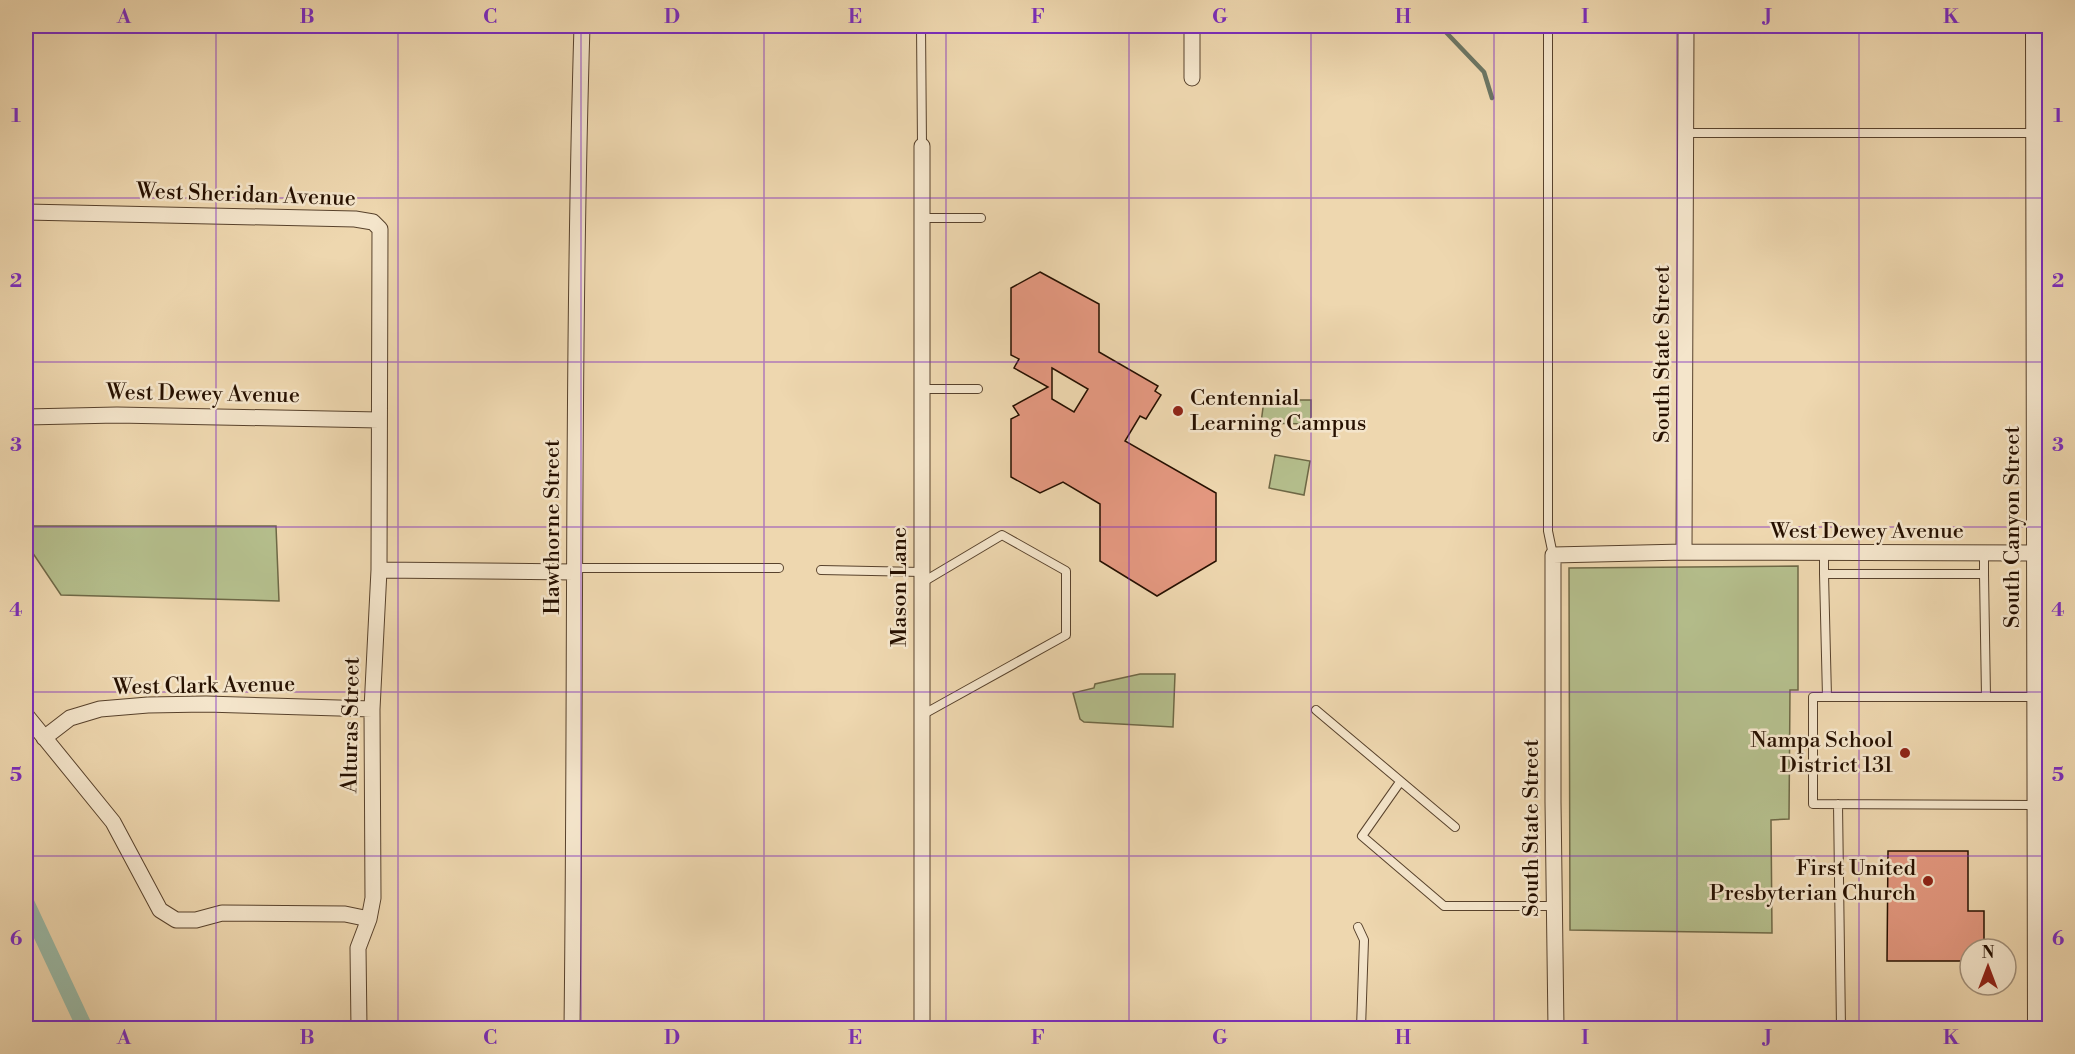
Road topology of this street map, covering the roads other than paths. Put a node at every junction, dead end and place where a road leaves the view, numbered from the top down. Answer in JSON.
{"nodes":[{"id":1,"x":582,"y":26,"type":"edge"},
{"id":2,"x":921,"y":26,"type":"edge"},
{"id":3,"x":1192,"y":26,"type":"edge"},
{"id":4,"x":1548,"y":26,"type":"edge"},
{"id":5,"x":1686,"y":26,"type":"edge"},
{"id":6,"x":2035,"y":26,"type":"edge"},
{"id":7,"x":1192,"y":78,"type":"dead end"},
{"id":8,"x":1686,"y":134,"type":"junction"},
{"id":9,"x":2042,"y":134,"type":"edge"},
{"id":10,"x":922,"y":146,"type":"joint"},
{"id":11,"x":26,"y":212,"type":"edge"},
{"id":12,"x":922,"y":218,"type":"junction"},
{"id":13,"x":981,"y":218,"type":"dead end"},
{"id":14,"x":2042,"y":275,"type":"edge"},
{"id":15,"x":922,"y":389,"type":"junction"},
{"id":16,"x":978,"y":389,"type":"dead end"},
{"id":17,"x":26,"y":417,"type":"edge"},
{"id":18,"x":379,"y":420,"type":"junction"},
{"id":19,"x":1684,"y":552,"type":"junction"},
{"id":20,"x":1824,"y":553,"type":"junction"},
{"id":21,"x":1984,"y":553,"type":"junction"},
{"id":22,"x":2043,"y":553,"type":"edge"},
{"id":23,"x":1553,"y":555,"type":"junction"},
{"id":24,"x":779,"y":568,"type":"dead end"},
{"id":25,"x":379,"y":570,"type":"junction"},
{"id":26,"x":574,"y":570,"type":"junction"},
{"id":27,"x":821,"y":570,"type":"dead end"},
{"id":28,"x":1824,"y":574,"type":"junction"},
{"id":29,"x":1984,"y":574,"type":"junction"},
{"id":30,"x":922,"y":577,"type":"junction"},
{"id":31,"x":1827,"y":697,"type":"junction"},
{"id":32,"x":1986,"y":697,"type":"junction"},
{"id":33,"x":2036,"y":697,"type":"junction"},
{"id":34,"x":372,"y":709,"type":"junction"},
{"id":35,"x":1316,"y":710,"type":"dead end"},
{"id":36,"x":26,"y":715,"type":"edge"},
{"id":37,"x":922,"y":715,"type":"junction"},
{"id":38,"x":44,"y":738,"type":"junction"},
{"id":39,"x":1400,"y":782,"type":"junction"},
{"id":40,"x":1838,"y":804,"type":"junction"},
{"id":41,"x":2036,"y":805,"type":"junction"},
{"id":42,"x":1455,"y":827,"type":"dead end"},
{"id":43,"x":1554,"y":906,"type":"junction"},
{"id":44,"x":369,"y":919,"type":"junction"},
{"id":45,"x":1358,"y":927,"type":"dead end"},
{"id":46,"x":358,"y":1029,"type":"edge"},
{"id":47,"x":572,"y":1029,"type":"edge"},
{"id":48,"x":922,"y":1029,"type":"edge"},
{"id":49,"x":1361,"y":1029,"type":"edge"},
{"id":50,"x":1556,"y":1029,"type":"edge"},
{"id":51,"x":1841,"y":1029,"type":"edge"},
{"id":52,"x":2037,"y":1029,"type":"edge"}],
"edges":[{"from":1,"to":26,"type":"street","name":"Hawthorne Street"},
{"from":2,"to":10,"type":"lane"},
{"from":3,"to":7,"type":"street"},
{"from":4,"to":23,"type":"lane","name":"South State Street"},
{"from":5,"to":8,"type":"street","name":"South State Street"},
{"from":6,"to":9,"type":"street","name":"South Canyon Street"},
{"from":8,"to":9,"type":"lane"},
{"from":8,"to":19,"type":"street","name":"South State Street"},
{"from":9,"to":14,"type":"street","name":"South Canyon Street"},
{"from":10,"to":12,"type":"street","name":"Mason Lane"},
{"from":11,"to":18,"type":"street","name":"West Sheridan Avenue"},
{"from":12,"to":13,"type":"lane"},
{"from":12,"to":15,"type":"street","name":"Mason Lane"},
{"from":14,"to":22,"type":"street","name":"South Canyon Street"},
{"from":15,"to":16,"type":"lane"},
{"from":15,"to":30,"type":"street","name":"Mason Lane"},
{"from":17,"to":18,"type":"street","name":"West Dewey Avenue"},
{"from":18,"to":25,"type":"street","name":"Alturas Street"},
{"from":19,"to":20,"type":"street","name":"West Dewey Avenue"},
{"from":19,"to":23,"type":"street"},
{"from":20,"to":21,"type":"street","name":"West Dewey Avenue"},
{"from":20,"to":28,"type":"lane"},
{"from":21,"to":22,"type":"street","name":"West Dewey Avenue"},
{"from":21,"to":29,"type":"lane"},
{"from":22,"to":33,"type":"street","name":"South Canyon Street"},
{"from":23,"to":43,"type":"street","name":"South State Street"},
{"from":24,"to":26,"type":"lane"},
{"from":25,"to":26,"type":"street"},
{"from":25,"to":34,"type":"street","name":"Alturas Street"},
{"from":26,"to":47,"type":"street","name":"Hawthorne Street"},
{"from":27,"to":30,"type":"lane"},
{"from":28,"to":29,"type":"lane"},
{"from":28,"to":31,"type":"lane"},
{"from":29,"to":32,"type":"lane"},
{"from":30,"to":37,"type":"street","name":"Mason Lane"},
{"from":30,"to":37,"type":"lane"},
{"from":31,"to":32,"type":"lane"},
{"from":31,"to":40,"type":"lane"},
{"from":32,"to":33,"type":"lane"},
{"from":33,"to":41,"type":"street","name":"South Canyon Street"},
{"from":34,"to":38,"type":"street","name":"West Clark Avenue"},
{"from":34,"to":44,"type":"street","name":"Alturas Street"},
{"from":35,"to":39,"type":"lane"},
{"from":36,"to":38,"type":"street"},
{"from":37,"to":48,"type":"street","name":"Mason Lane"},
{"from":38,"to":44,"type":"street"},
{"from":39,"to":42,"type":"lane"},
{"from":39,"to":43,"type":"lane"},
{"from":40,"to":41,"type":"lane"},
{"from":40,"to":51,"type":"lane"},
{"from":41,"to":52,"type":"street","name":"South Canyon Street"},
{"from":43,"to":50,"type":"street","name":"South State Street"},
{"from":44,"to":46,"type":"street","name":"Alturas Street"},
{"from":45,"to":49,"type":"lane"}]}
